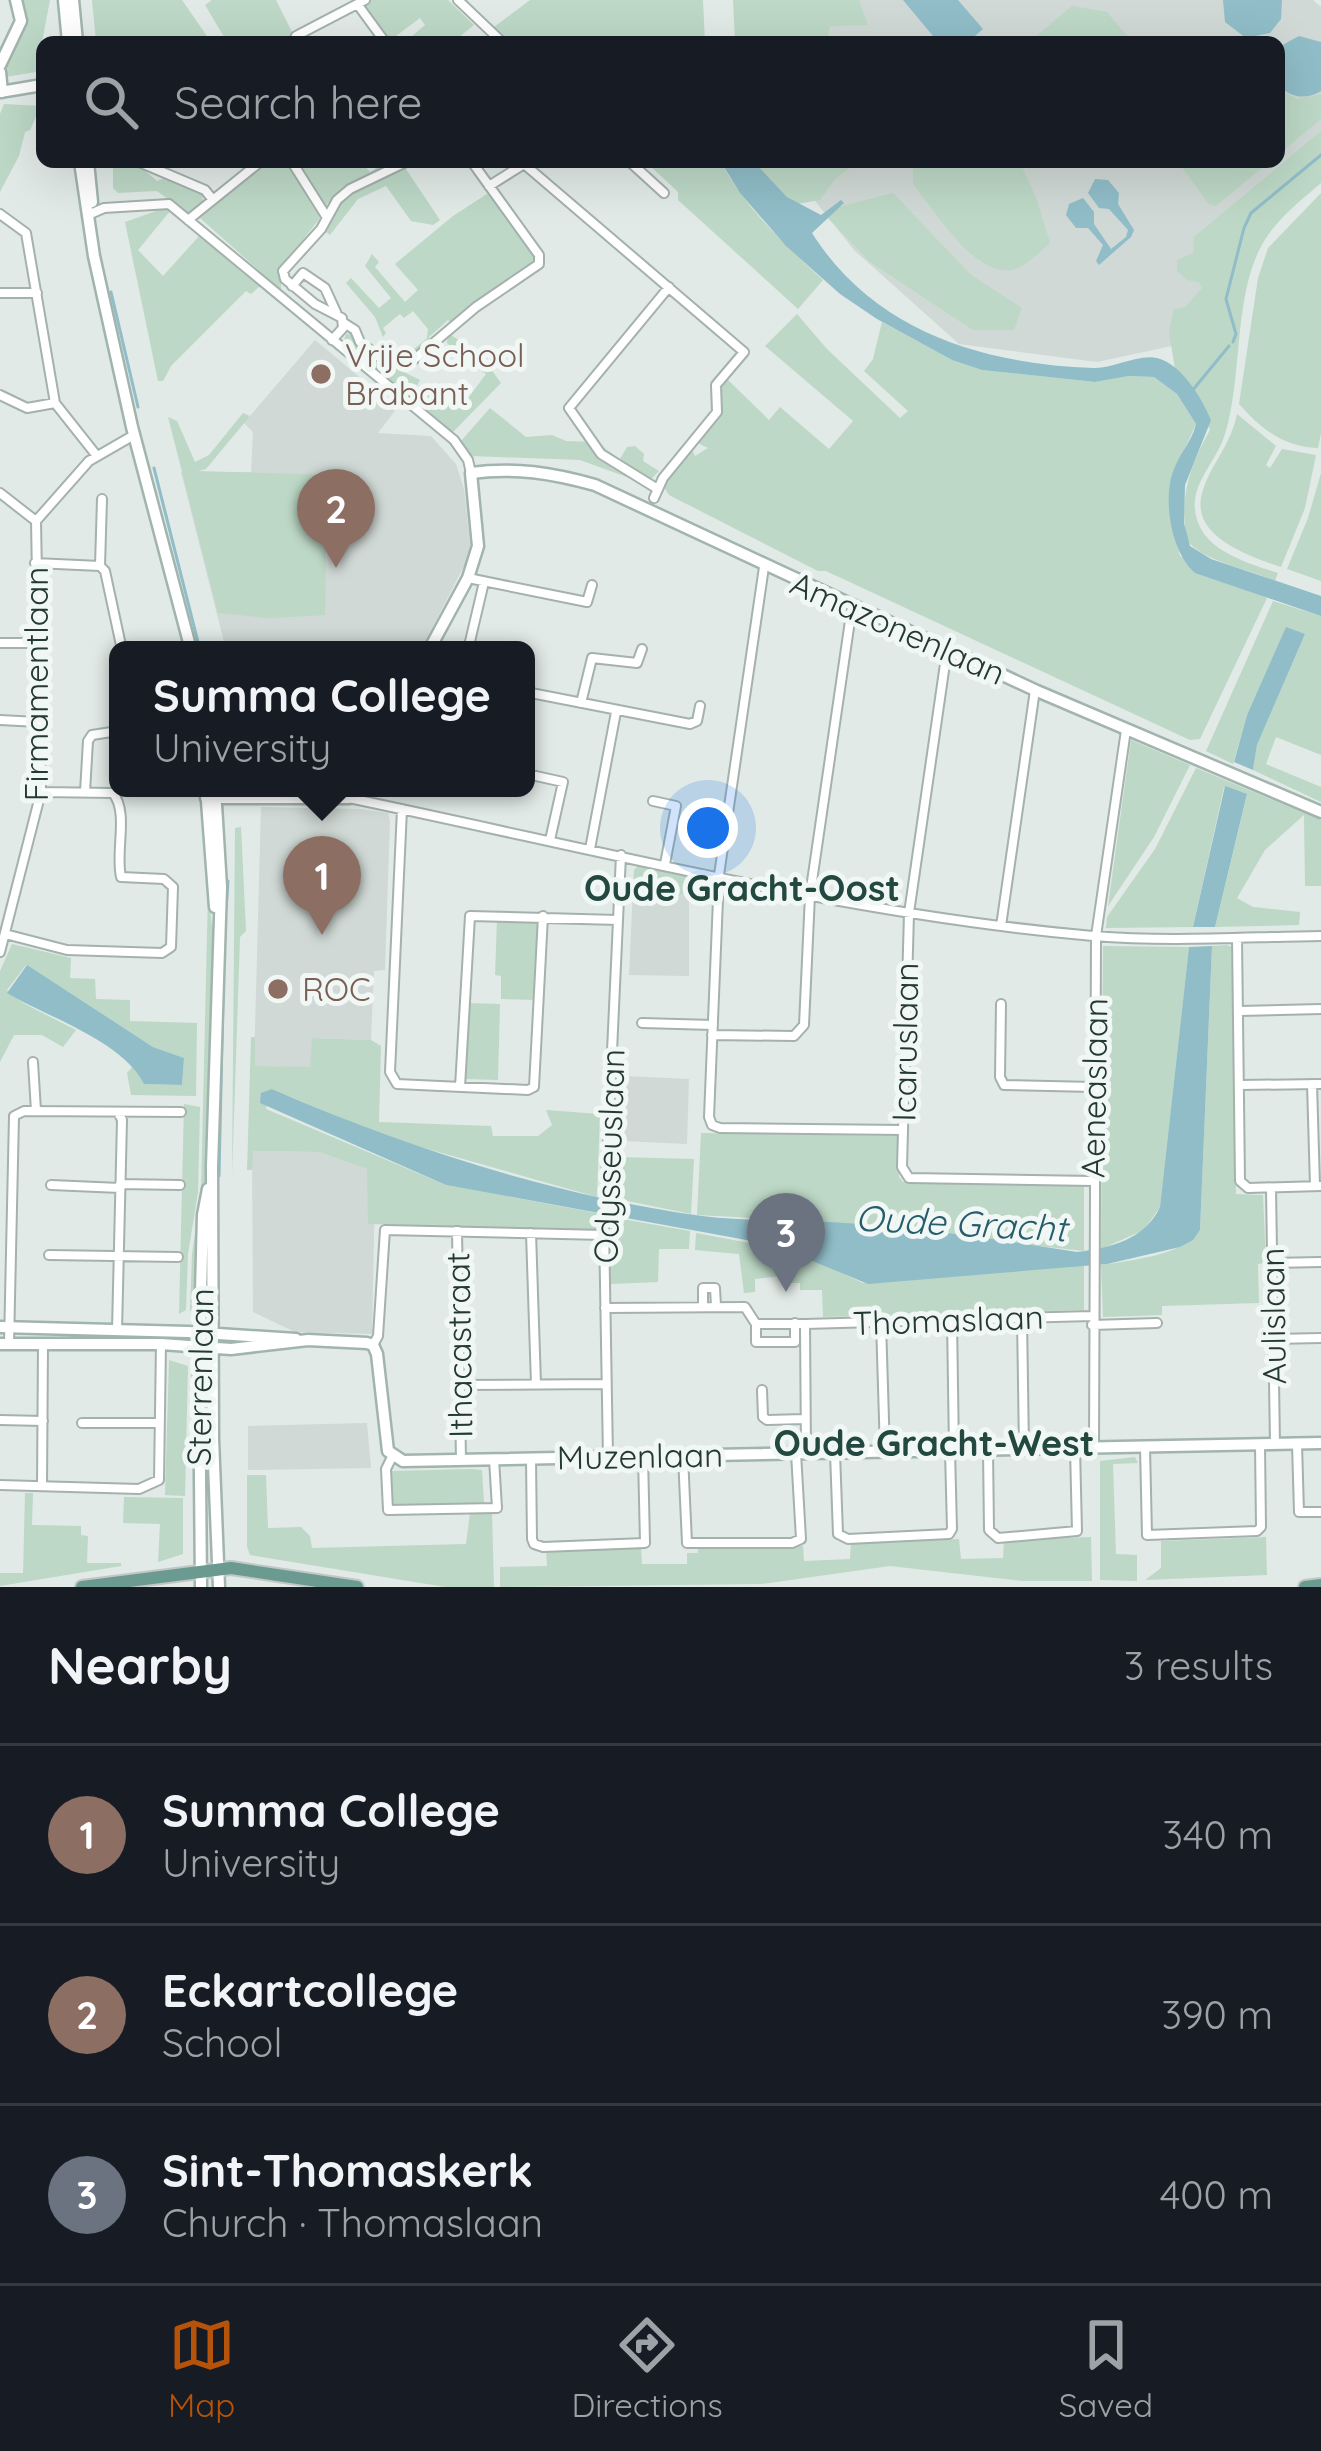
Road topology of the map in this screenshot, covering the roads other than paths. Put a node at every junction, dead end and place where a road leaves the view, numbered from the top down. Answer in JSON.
{"nodes":[{"id":1,"x":16,"y":0,"type":"edge"},
{"id":2,"x":68,"y":0,"type":"edge"},
{"id":3,"x":458,"y":0,"type":"edge"},
{"id":4,"x":362,"y":3,"type":"edge"},
{"id":5,"x":68,"y":36,"type":"edge"},
{"id":6,"x":76,"y":36,"type":"edge"},
{"id":7,"x":296,"y":36,"type":"edge"},
{"id":8,"x":381,"y":36,"type":"edge"},
{"id":9,"x":496,"y":36,"type":"edge"},
{"id":10,"x":0,"y":69,"type":"edge"},
{"id":11,"x":36,"y":89,"type":"edge"},
{"id":12,"x":5,"y":92,"type":"edge"},
{"id":13,"x":85,"y":168,"type":"edge"},
{"id":14,"x":150,"y":168,"type":"edge"},
{"id":15,"x":166,"y":168,"type":"edge"},
{"id":16,"x":253,"y":168,"type":"edge"},
{"id":17,"x":296,"y":168,"type":"edge"},
{"id":18,"x":394,"y":168,"type":"edge"},
{"id":19,"x":476,"y":168,"type":"edge"},
{"id":20,"x":518,"y":168,"type":"edge"},
{"id":21,"x":529,"y":168,"type":"edge"},
{"id":22,"x":636,"y":168,"type":"edge"},
{"id":23,"x":160,"y":174,"type":"junction"},
{"id":24,"x":489,"y":186,"type":"junction"},
{"id":25,"x":664,"y":194,"type":"dead end"},
{"id":26,"x":213,"y":200,"type":"junction"},
{"id":27,"x":90,"y":213,"type":"junction"},
{"id":28,"x":0,"y":214,"type":"edge"},
{"id":29,"x":327,"y":217,"type":"junction"},
{"id":30,"x":188,"y":220,"type":"junction"},
{"id":31,"x":292,"y":286,"type":"junction"},
{"id":32,"x":669,"y":287,"type":"junction"},
{"id":33,"x":0,"y":293,"type":"edge"},
{"id":34,"x":37,"y":293,"type":"junction"},
{"id":35,"x":337,"y":313,"type":"junction"},
{"id":36,"x":344,"y":323,"type":"junction"},
{"id":37,"x":332,"y":340,"type":"junction"},
{"id":38,"x":126,"y":394,"type":"junction"},
{"id":39,"x":0,"y":395,"type":"edge"},
{"id":40,"x":55,"y":403,"type":"junction"},
{"id":41,"x":134,"y":435,"type":"junction"},
{"id":42,"x":115,"y":447,"type":"junction"},
{"id":43,"x":137,"y":449,"type":"junction"},
{"id":44,"x":97,"y":456,"type":"junction"},
{"id":45,"x":471,"y":473,"type":"junction"},
{"id":46,"x":151,"y":493,"type":"junction"},
{"id":47,"x":0,"y":494,"type":"edge"},
{"id":48,"x":102,"y":499,"type":"dead end"},
{"id":49,"x":36,"y":521,"type":"junction"},
{"id":50,"x":35,"y":562,"type":"junction"},
{"id":51,"x":100,"y":566,"type":"junction"},
{"id":52,"x":764,"y":567,"type":"junction"},
{"id":53,"x":468,"y":578,"type":"junction"},
{"id":54,"x":484,"y":582,"type":"junction"},
{"id":55,"x":592,"y":585,"type":"dead end"},
{"id":56,"x":852,"y":607,"type":"junction"},
{"id":57,"x":120,"y":641,"type":"edge"},
{"id":58,"x":188,"y":641,"type":"edge"},
{"id":59,"x":434,"y":641,"type":"edge"},
{"id":60,"x":470,"y":641,"type":"edge"},
{"id":61,"x":0,"y":643,"type":"edge"},
{"id":62,"x":36,"y":643,"type":"junction"},
{"id":63,"x":642,"y":649,"type":"dead end"},
{"id":64,"x":947,"y":650,"type":"junction"},
{"id":65,"x":1035,"y":690,"type":"junction"},
{"id":66,"x":535,"y":694,"type":"edge"},
{"id":67,"x":581,"y":704,"type":"junction"},
{"id":68,"x":700,"y":706,"type":"dead end"},
{"id":69,"x":616,"y":712,"type":"junction"},
{"id":70,"x":0,"y":720,"type":"edge"},
{"id":71,"x":38,"y":722,"type":"junction"},
{"id":72,"x":1126,"y":730,"type":"junction"},
{"id":73,"x":109,"y":733,"type":"edge"},
{"id":74,"x":536,"y":776,"type":"dead end"},
{"id":75,"x":41,"y":792,"type":"junction"},
{"id":76,"x":85,"y":793,"type":"junction"},
{"id":77,"x":109,"y":793,"type":"edge"},
{"id":78,"x":116,"y":797,"type":"edge"},
{"id":79,"x":212,"y":797,"type":"edge"},
{"id":80,"x":364,"y":797,"type":"edge"},
{"id":81,"x":653,"y":802,"type":"dead end"},
{"id":82,"x":402,"y":809,"type":"junction"},
{"id":83,"x":1321,"y":812,"type":"edge"},
{"id":84,"x":550,"y":840,"type":"junction"},
{"id":85,"x":590,"y":849,"type":"junction"},
{"id":86,"x":621,"y":855,"type":"junction"},
{"id":87,"x":665,"y":865,"type":"junction"},
{"id":88,"x":719,"y":875,"type":"junction"},
{"id":89,"x":810,"y":895,"type":"junction"},
{"id":90,"x":909,"y":913,"type":"junction"},
{"id":91,"x":543,"y":916,"type":"junction"},
{"id":92,"x":618,"y":920,"type":"junction"},
{"id":93,"x":1000,"y":926,"type":"junction"},
{"id":94,"x":5,"y":934,"type":"junction"},
{"id":95,"x":1096,"y":936,"type":"junction"},
{"id":96,"x":1321,"y":936,"type":"edge"},
{"id":97,"x":1237,"y":938,"type":"junction"},
{"id":98,"x":0,"y":952,"type":"edge"},
{"id":99,"x":1001,"y":1004,"type":"dead end"},
{"id":100,"x":1321,"y":1009,"type":"edge"},
{"id":101,"x":1238,"y":1011,"type":"junction"},
{"id":102,"x":642,"y":1023,"type":"dead end"},
{"id":103,"x":712,"y":1030,"type":"junction"},
{"id":104,"x":33,"y":1062,"type":"dead end"},
{"id":105,"x":1316,"y":1084,"type":"edge"},
{"id":106,"x":1240,"y":1085,"type":"junction"},
{"id":107,"x":460,"y":1087,"type":"junction"},
{"id":108,"x":1094,"y":1087,"type":"junction"},
{"id":109,"x":36,"y":1111,"type":"junction"},
{"id":110,"x":181,"y":1112,"type":"dead end"},
{"id":111,"x":119,"y":1114,"type":"junction"},
{"id":112,"x":1317,"y":1125,"type":"edge"},
{"id":113,"x":903,"y":1130,"type":"junction"},
{"id":114,"x":1093,"y":1181,"type":"junction"},
{"id":115,"x":50,"y":1185,"type":"dead end"},
{"id":116,"x":180,"y":1185,"type":"dead end"},
{"id":117,"x":120,"y":1186,"type":"junction"},
{"id":118,"x":1318,"y":1186,"type":"edge"},
{"id":119,"x":1271,"y":1188,"type":"junction"},
{"id":120,"x":457,"y":1231,"type":"junction"},
{"id":121,"x":531,"y":1233,"type":"junction"},
{"id":122,"x":604,"y":1235,"type":"junction"},
{"id":123,"x":49,"y":1255,"type":"dead end"},
{"id":124,"x":118,"y":1255,"type":"junction"},
{"id":125,"x":178,"y":1257,"type":"dead end"},
{"id":126,"x":1321,"y":1262,"type":"edge"},
{"id":127,"x":1272,"y":1263,"type":"junction"},
{"id":128,"x":703,"y":1306,"type":"junction"},
{"id":129,"x":716,"y":1306,"type":"junction"},
{"id":130,"x":605,"y":1308,"type":"junction"},
{"id":131,"x":1022,"y":1318,"type":"junction"},
{"id":132,"x":952,"y":1320,"type":"junction"},
{"id":133,"x":1092,"y":1321,"type":"junction"},
{"id":134,"x":881,"y":1322,"type":"junction"},
{"id":135,"x":1157,"y":1323,"type":"dead end"},
{"id":136,"x":756,"y":1324,"type":"junction"},
{"id":137,"x":800,"y":1324,"type":"junction"},
{"id":138,"x":5,"y":1327,"type":"edge"},
{"id":139,"x":117,"y":1331,"type":"junction"},
{"id":140,"x":161,"y":1338,"type":"junction"},
{"id":141,"x":1321,"y":1338,"type":"edge"},
{"id":142,"x":1274,"y":1339,"type":"junction"},
{"id":143,"x":206,"y":1340,"type":"junction"},
{"id":144,"x":5,"y":1344,"type":"edge"},
{"id":145,"x":43,"y":1345,"type":"junction"},
{"id":146,"x":373,"y":1345,"type":"junction"},
{"id":147,"x":536,"y":1384,"type":"junction"},
{"id":148,"x":607,"y":1384,"type":"junction"},
{"id":149,"x":460,"y":1385,"type":"junction"},
{"id":150,"x":761,"y":1390,"type":"dead end"},
{"id":151,"x":805,"y":1418,"type":"junction"},
{"id":152,"x":0,"y":1420,"type":"edge"},
{"id":153,"x":43,"y":1421,"type":"junction"},
{"id":154,"x":82,"y":1423,"type":"dead end"},
{"id":155,"x":159,"y":1423,"type":"junction"},
{"id":156,"x":1275,"y":1444,"type":"junction"},
{"id":157,"x":1297,"y":1444,"type":"junction"},
{"id":158,"x":1321,"y":1444,"type":"edge"},
{"id":159,"x":1260,"y":1445,"type":"junction"},
{"id":160,"x":1145,"y":1447,"type":"junction"},
{"id":161,"x":1075,"y":1448,"type":"junction"},
{"id":162,"x":1094,"y":1448,"type":"junction"},
{"id":163,"x":1024,"y":1449,"type":"junction"},
{"id":164,"x":952,"y":1450,"type":"junction"},
{"id":165,"x":988,"y":1450,"type":"junction"},
{"id":166,"x":885,"y":1452,"type":"junction"},
{"id":167,"x":801,"y":1453,"type":"junction"},
{"id":168,"x":835,"y":1453,"type":"junction"},
{"id":169,"x":643,"y":1456,"type":"junction"},
{"id":170,"x":683,"y":1456,"type":"junction"},
{"id":171,"x":392,"y":1457,"type":"junction"},
{"id":172,"x":608,"y":1457,"type":"junction"},
{"id":173,"x":494,"y":1459,"type":"junction"},
{"id":174,"x":531,"y":1459,"type":"junction"},
{"id":175,"x":461,"y":1460,"type":"junction"},
{"id":176,"x":0,"y":1485,"type":"edge"},
{"id":177,"x":42,"y":1486,"type":"junction"},
{"id":178,"x":1321,"y":1512,"type":"edge"},
{"id":179,"x":218,"y":1569,"type":"junction"},
{"id":180,"x":200,"y":1570,"type":"junction"},
{"id":181,"x":1321,"y":1585,"type":"edge"},
{"id":182,"x":82,"y":1587,"type":"edge"},
{"id":183,"x":201,"y":1587,"type":"edge"},
{"id":184,"x":219,"y":1587,"type":"edge"},
{"id":185,"x":357,"y":1587,"type":"edge"},
{"id":186,"x":1305,"y":1587,"type":"edge"}],
"edges":[{"from":1,"to":10,"type":"street"},
{"from":2,"to":5,"type":"street"},
{"from":2,"to":6,"type":"street"},
{"from":3,"to":9,"type":"street"},
{"from":4,"to":7,"type":"street"},
{"from":4,"to":8,"type":"street"},
{"from":10,"to":12,"type":"street"},
{"from":11,"to":12,"type":"street"},
{"from":13,"to":27,"type":"street"},
{"from":14,"to":23,"type":"street"},
{"from":15,"to":23,"type":"street"},
{"from":16,"to":26,"type":"street"},
{"from":17,"to":29,"type":"street"},
{"from":18,"to":29,"type":"street"},
{"from":19,"to":24,"type":"street"},
{"from":20,"to":24,"type":"street"},
{"from":21,"to":32,"type":"street"},
{"from":22,"to":25,"type":"street"},
{"from":23,"to":26,"type":"street"},
{"from":24,"to":36,"type":"street"},
{"from":26,"to":30,"type":"street"},
{"from":27,"to":30,"type":"street"},
{"from":27,"to":38,"type":"street"},
{"from":28,"to":34,"type":"street"},
{"from":29,"to":31,"type":"street"},
{"from":30,"to":37,"type":"street"},
{"from":31,"to":35,"type":"street"},
{"from":31,"to":35,"type":"street"},
{"from":32,"to":32,"type":"street"},
{"from":33,"to":34,"type":"street"},
{"from":34,"to":40,"type":"street"},
{"from":35,"to":36,"type":"street"},
{"from":36,"to":37,"type":"street"},
{"from":37,"to":45,"type":"street"},
{"from":38,"to":41,"type":"street"},
{"from":38,"to":46,"type":"street"},
{"from":39,"to":40,"type":"street"},
{"from":40,"to":44,"type":"street"},
{"from":41,"to":42,"type":"street","name":"Firmamentlaan"},
{"from":41,"to":43,"type":"street"},
{"from":42,"to":43,"type":"street"},
{"from":42,"to":44,"type":"street","name":"Firmamentlaan"},
{"from":43,"to":46,"type":"street"},
{"from":44,"to":49,"type":"street","name":"Firmamentlaan"},
{"from":45,"to":52,"type":"street","name":"Amazonenlaan"},
{"from":45,"to":53,"type":"street"},
{"from":46,"to":58,"type":"street"},
{"from":47,"to":49,"type":"street"},
{"from":48,"to":51,"type":"street"},
{"from":49,"to":50,"type":"street","name":"Firmamentlaan"},
{"from":50,"to":51,"type":"street"},
{"from":50,"to":62,"type":"street","name":"Firmamentlaan"},
{"from":51,"to":57,"type":"street"},
{"from":52,"to":56,"type":"street","name":"Amazonenlaan"},
{"from":52,"to":88,"type":"street"},
{"from":53,"to":54,"type":"street"},
{"from":53,"to":59,"type":"street"},
{"from":54,"to":55,"type":"street"},
{"from":54,"to":60,"type":"street"},
{"from":56,"to":64,"type":"street","name":"Amazonenlaan"},
{"from":56,"to":89,"type":"street"},
{"from":61,"to":62,"type":"street"},
{"from":62,"to":71,"type":"street","name":"Firmamentlaan"},
{"from":63,"to":67,"type":"street"},
{"from":64,"to":65,"type":"street","name":"Amazonenlaan"},
{"from":64,"to":90,"type":"street","name":"Icaruslaan"},
{"from":65,"to":72,"type":"street","name":"Amazonenlaan"},
{"from":65,"to":93,"type":"street"},
{"from":66,"to":67,"type":"street"},
{"from":67,"to":69,"type":"street"},
{"from":68,"to":69,"type":"street"},
{"from":69,"to":85,"type":"street"},
{"from":70,"to":71,"type":"street"},
{"from":71,"to":75,"type":"street","name":"Firmamentlaan"},
{"from":72,"to":83,"type":"street","name":"Amazonenlaan"},
{"from":72,"to":95,"type":"street","name":"Aeneaslaan"},
{"from":73,"to":76,"type":"street"},
{"from":74,"to":84,"type":"street"},
{"from":75,"to":76,"type":"street"},
{"from":75,"to":94,"type":"street","name":"Firmamentlaan"},
{"from":76,"to":77,"type":"street"},
{"from":78,"to":94,"type":"street"},
{"from":79,"to":143,"type":"street","name":"Sterrenlaan"},
{"from":80,"to":82,"type":"street"},
{"from":81,"to":87,"type":"street"},
{"from":82,"to":84,"type":"street"},
{"from":82,"to":107,"type":"street"},
{"from":84,"to":85,"type":"street"},
{"from":85,"to":86,"type":"street"},
{"from":86,"to":87,"type":"street"},
{"from":86,"to":92,"type":"street","name":"Odysseuslaan"},
{"from":87,"to":88,"type":"street"},
{"from":88,"to":89,"type":"street"},
{"from":88,"to":103,"type":"street"},
{"from":89,"to":90,"type":"street"},
{"from":89,"to":103,"type":"street"},
{"from":90,"to":93,"type":"street"},
{"from":90,"to":113,"type":"street","name":"Icaruslaan"},
{"from":91,"to":92,"type":"street"},
{"from":91,"to":107,"type":"street"},
{"from":91,"to":107,"type":"street"},
{"from":92,"to":122,"type":"street","name":"Odysseuslaan"},
{"from":93,"to":95,"type":"street"},
{"from":94,"to":98,"type":"street","name":"Firmamentlaan"},
{"from":95,"to":97,"type":"street"},
{"from":95,"to":108,"type":"street","name":"Aeneaslaan"},
{"from":96,"to":97,"type":"street"},
{"from":97,"to":101,"type":"street"},
{"from":99,"to":108,"type":"street"},
{"from":100,"to":101,"type":"street"},
{"from":101,"to":106,"type":"street"},
{"from":102,"to":103,"type":"street"},
{"from":103,"to":113,"type":"street"},
{"from":104,"to":109,"type":"street"},
{"from":105,"to":106,"type":"street"},
{"from":105,"to":112,"type":"street"},
{"from":106,"to":119,"type":"street"},
{"from":108,"to":114,"type":"street","name":"Aeneaslaan"},
{"from":109,"to":111,"type":"street"},
{"from":109,"to":138,"type":"street"},
{"from":110,"to":111,"type":"street"},
{"from":111,"to":117,"type":"street"},
{"from":112,"to":118,"type":"street"},
{"from":113,"to":114,"type":"street","name":"Icaruslaan"},
{"from":114,"to":133,"type":"street","name":"Aeneaslaan"},
{"from":115,"to":117,"type":"street"},
{"from":116,"to":117,"type":"street"},
{"from":117,"to":124,"type":"street"},
{"from":118,"to":119,"type":"street"},
{"from":119,"to":127,"type":"street","name":"Aulislaan"},
{"from":120,"to":121,"type":"street"},
{"from":120,"to":146,"type":"street"},
{"from":120,"to":149,"type":"street","name":"Ithacastraat"},
{"from":121,"to":122,"type":"street"},
{"from":121,"to":147,"type":"street"},
{"from":122,"to":130,"type":"street","name":"Odysseuslaan"},
{"from":123,"to":124,"type":"street"},
{"from":124,"to":125,"type":"street"},
{"from":124,"to":139,"type":"street"},
{"from":126,"to":127,"type":"street"},
{"from":127,"to":142,"type":"street","name":"Aulislaan"},
{"from":128,"to":129,"type":"street"},
{"from":128,"to":129,"type":"street"},
{"from":128,"to":130,"type":"street"},
{"from":129,"to":136,"type":"street"},
{"from":130,"to":148,"type":"street","name":"Odysseuslaan"},
{"from":131,"to":132,"type":"street","name":"Thomaslaan"},
{"from":131,"to":133,"type":"street","name":"Thomaslaan"},
{"from":131,"to":163,"type":"street"},
{"from":132,"to":134,"type":"street","name":"Thomaslaan"},
{"from":132,"to":164,"type":"street"},
{"from":133,"to":135,"type":"street","name":"Thomaslaan"},
{"from":133,"to":162,"type":"street","name":"Aeneaslaan"},
{"from":134,"to":137,"type":"street","name":"Thomaslaan"},
{"from":134,"to":166,"type":"street"},
{"from":136,"to":137,"type":"street","name":"Thomaslaan"},
{"from":136,"to":137,"type":"street","name":"Thomaslaan"},
{"from":137,"to":151,"type":"street","name":"Thomaslaan"},
{"from":138,"to":139,"type":"street"},
{"from":138,"to":144,"type":"street"},
{"from":139,"to":140,"type":"street"},
{"from":140,"to":143,"type":"street"},
{"from":140,"to":145,"type":"street"},
{"from":140,"to":155,"type":"street"},
{"from":141,"to":142,"type":"street"},
{"from":142,"to":156,"type":"street","name":"Aulislaan"},
{"from":143,"to":146,"type":"street"},
{"from":143,"to":179,"type":"street","name":"Sterrenlaan"},
{"from":143,"to":180,"type":"street","name":"Sterrenlaan"},
{"from":144,"to":145,"type":"street"},
{"from":145,"to":153,"type":"street"},
{"from":146,"to":171,"type":"street"},
{"from":147,"to":148,"type":"street"},
{"from":147,"to":149,"type":"street"},
{"from":148,"to":172,"type":"street","name":"Odysseuslaan"},
{"from":149,"to":175,"type":"street","name":"Ithacastraat"},
{"from":150,"to":151,"type":"street"},
{"from":151,"to":167,"type":"street","name":"Thomaslaan"},
{"from":152,"to":153,"type":"street"},
{"from":153,"to":177,"type":"street"},
{"from":154,"to":155,"type":"street"},
{"from":155,"to":177,"type":"street"},
{"from":156,"to":157,"type":"street","name":"Muzenlaan"},
{"from":156,"to":159,"type":"street","name":"Muzenlaan"},
{"from":157,"to":158,"type":"street","name":"Muzenlaan"},
{"from":157,"to":178,"type":"street"},
{"from":159,"to":160,"type":"street","name":"Muzenlaan"},
{"from":159,"to":160,"type":"street"},
{"from":160,"to":162,"type":"street","name":"Muzenlaan"},
{"from":161,"to":162,"type":"street","name":"Muzenlaan"},
{"from":161,"to":163,"type":"street","name":"Muzenlaan"},
{"from":161,"to":165,"type":"street"},
{"from":163,"to":165,"type":"street","name":"Muzenlaan"},
{"from":164,"to":165,"type":"street","name":"Muzenlaan"},
{"from":164,"to":166,"type":"street","name":"Muzenlaan"},
{"from":164,"to":168,"type":"street"},
{"from":166,"to":168,"type":"street","name":"Muzenlaan"},
{"from":167,"to":168,"type":"street","name":"Muzenlaan"},
{"from":167,"to":170,"type":"street","name":"Muzenlaan"},
{"from":167,"to":170,"type":"street","name":"Thomaslaan"},
{"from":169,"to":170,"type":"street","name":"Muzenlaan"},
{"from":169,"to":172,"type":"street","name":"Muzenlaan"},
{"from":169,"to":174,"type":"street"},
{"from":171,"to":173,"type":"street"},
{"from":171,"to":175,"type":"street","name":"Muzenlaan"},
{"from":172,"to":174,"type":"street","name":"Muzenlaan"},
{"from":173,"to":174,"type":"street","name":"Muzenlaan"},
{"from":173,"to":175,"type":"street","name":"Muzenlaan"},
{"from":176,"to":177,"type":"street"},
{"from":179,"to":180,"type":"main road"},
{"from":179,"to":184,"type":"street","name":"Sterrenlaan"},
{"from":179,"to":185,"type":"main road"},
{"from":180,"to":182,"type":"main road"},
{"from":180,"to":183,"type":"street","name":"Sterrenlaan"},
{"from":181,"to":186,"type":"main road"}]}
